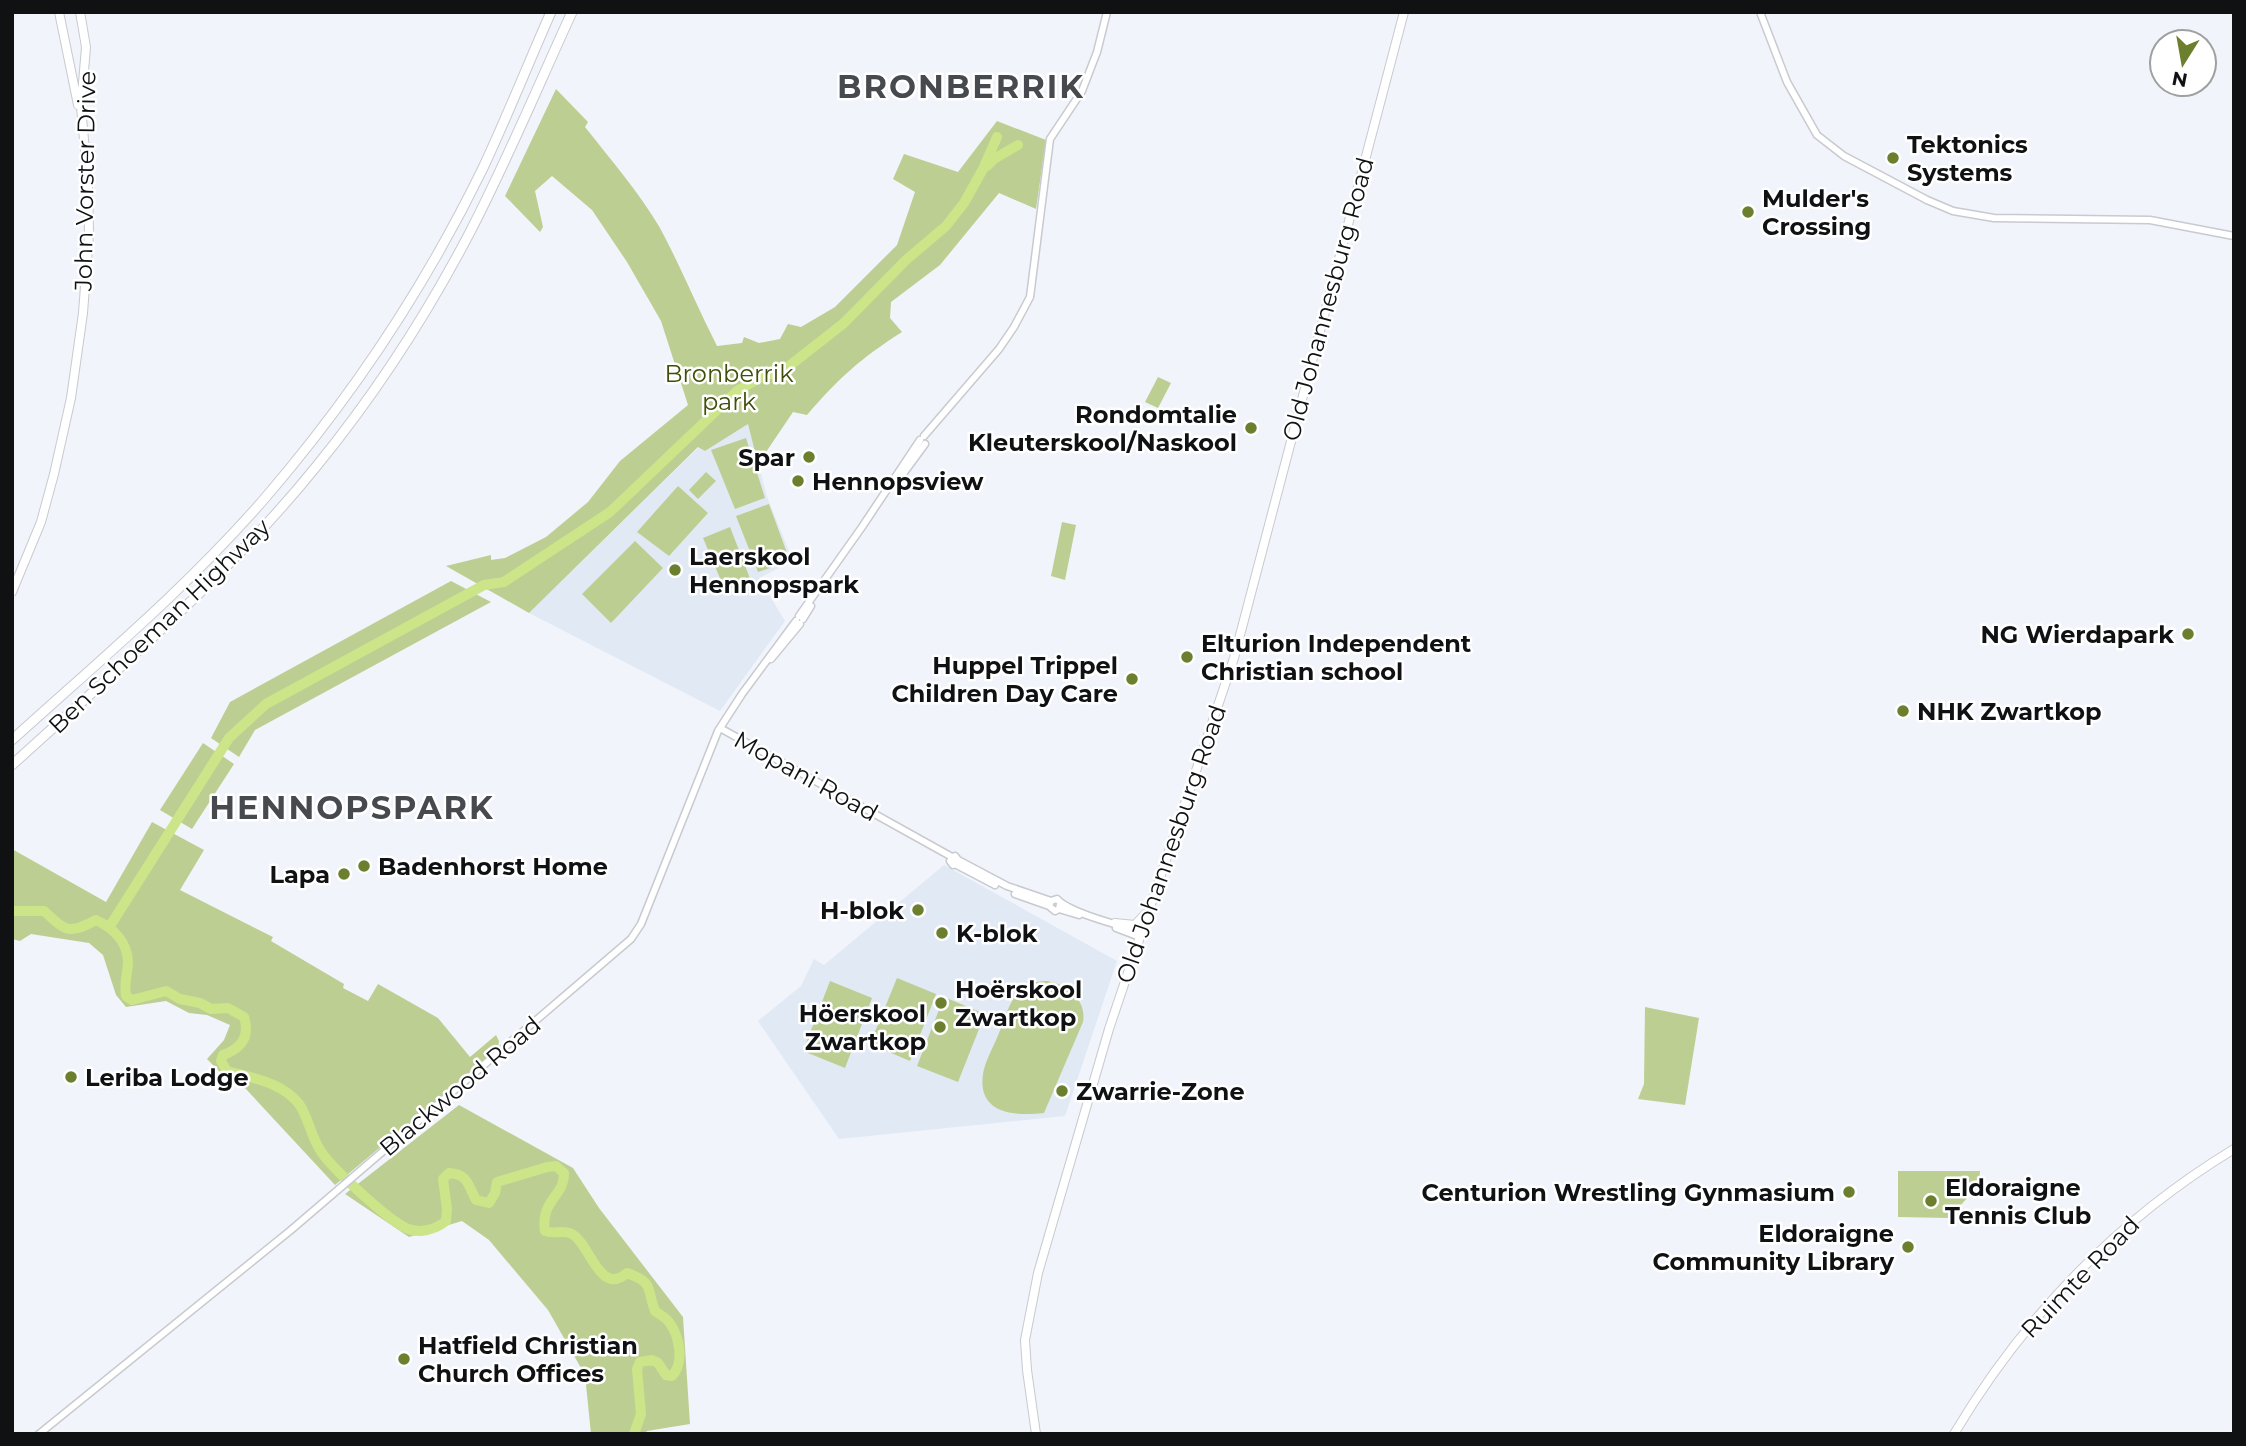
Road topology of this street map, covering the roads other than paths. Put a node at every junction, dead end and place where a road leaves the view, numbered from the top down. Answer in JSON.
{"nodes":[{"id":1,"x":59,"y":12,"type":"edge"},
{"id":2,"x":80,"y":12,"type":"edge"},
{"id":3,"x":551,"y":12,"type":"edge"},
{"id":4,"x":572,"y":12,"type":"edge"},
{"id":5,"x":1107,"y":12,"type":"edge"},
{"id":6,"x":1404,"y":12,"type":"edge"},
{"id":7,"x":1760,"y":12,"type":"edge"},
{"id":8,"x":2234,"y":236,"type":"edge"},
{"id":9,"x":12,"y":580,"type":"edge"},
{"id":10,"x":12,"y":592,"type":"edge"},
{"id":11,"x":722,"y":728,"type":"junction"},
{"id":12,"x":12,"y":740,"type":"edge"},
{"id":13,"x":12,"y":765,"type":"edge"},
{"id":14,"x":1152,"y":904,"type":"junction"},
{"id":15,"x":1060,"y":906,"type":"junction"},
{"id":16,"x":1115,"y":923,"type":"junction"},
{"id":17,"x":1141,"y":934,"type":"junction"},
{"id":18,"x":2234,"y":1142,"type":"edge"},
{"id":19,"x":2234,"y":1149,"type":"edge"},
{"id":20,"x":2190,"y":1177,"type":"junction"},
{"id":21,"x":38,"y":1434,"type":"edge"},
{"id":22,"x":1036,"y":1434,"type":"edge"},
{"id":23,"x":1954,"y":1434,"type":"edge"}],
"edges":[{"from":1,"to":9,"type":"main road","name":"John Vorster Drive"},
{"from":2,"to":10,"type":"main road","name":"John Vorster Drive"},
{"from":3,"to":12,"type":"highway","name":"Ben Schoeman Highway"},
{"from":4,"to":13,"type":"highway","name":"Ben Schoeman Highway"},
{"from":5,"to":11,"type":"street","name":"Blackwood Road"},
{"from":6,"to":14,"type":"main road","name":"Old Johannesburg Road"},
{"from":7,"to":8,"type":"street"},
{"from":11,"to":15,"type":"street","name":"Mopani Road"},
{"from":11,"to":21,"type":"street","name":"Blackwood Road"},
{"from":14,"to":16,"type":"main road"},
{"from":14,"to":17,"type":"main road","name":"Old Johannesburg Road"},
{"from":15,"to":16,"type":"street"},
{"from":15,"to":17,"type":"street"},
{"from":16,"to":17,"type":"street"},
{"from":17,"to":22,"type":"main road","name":"Old Johannesburg Road"},
{"from":18,"to":20,"type":"main road"},
{"from":19,"to":20,"type":"main road","name":"Ruimte Road"},
{"from":20,"to":23,"type":"main road","name":"Ruimte Road"}]}
